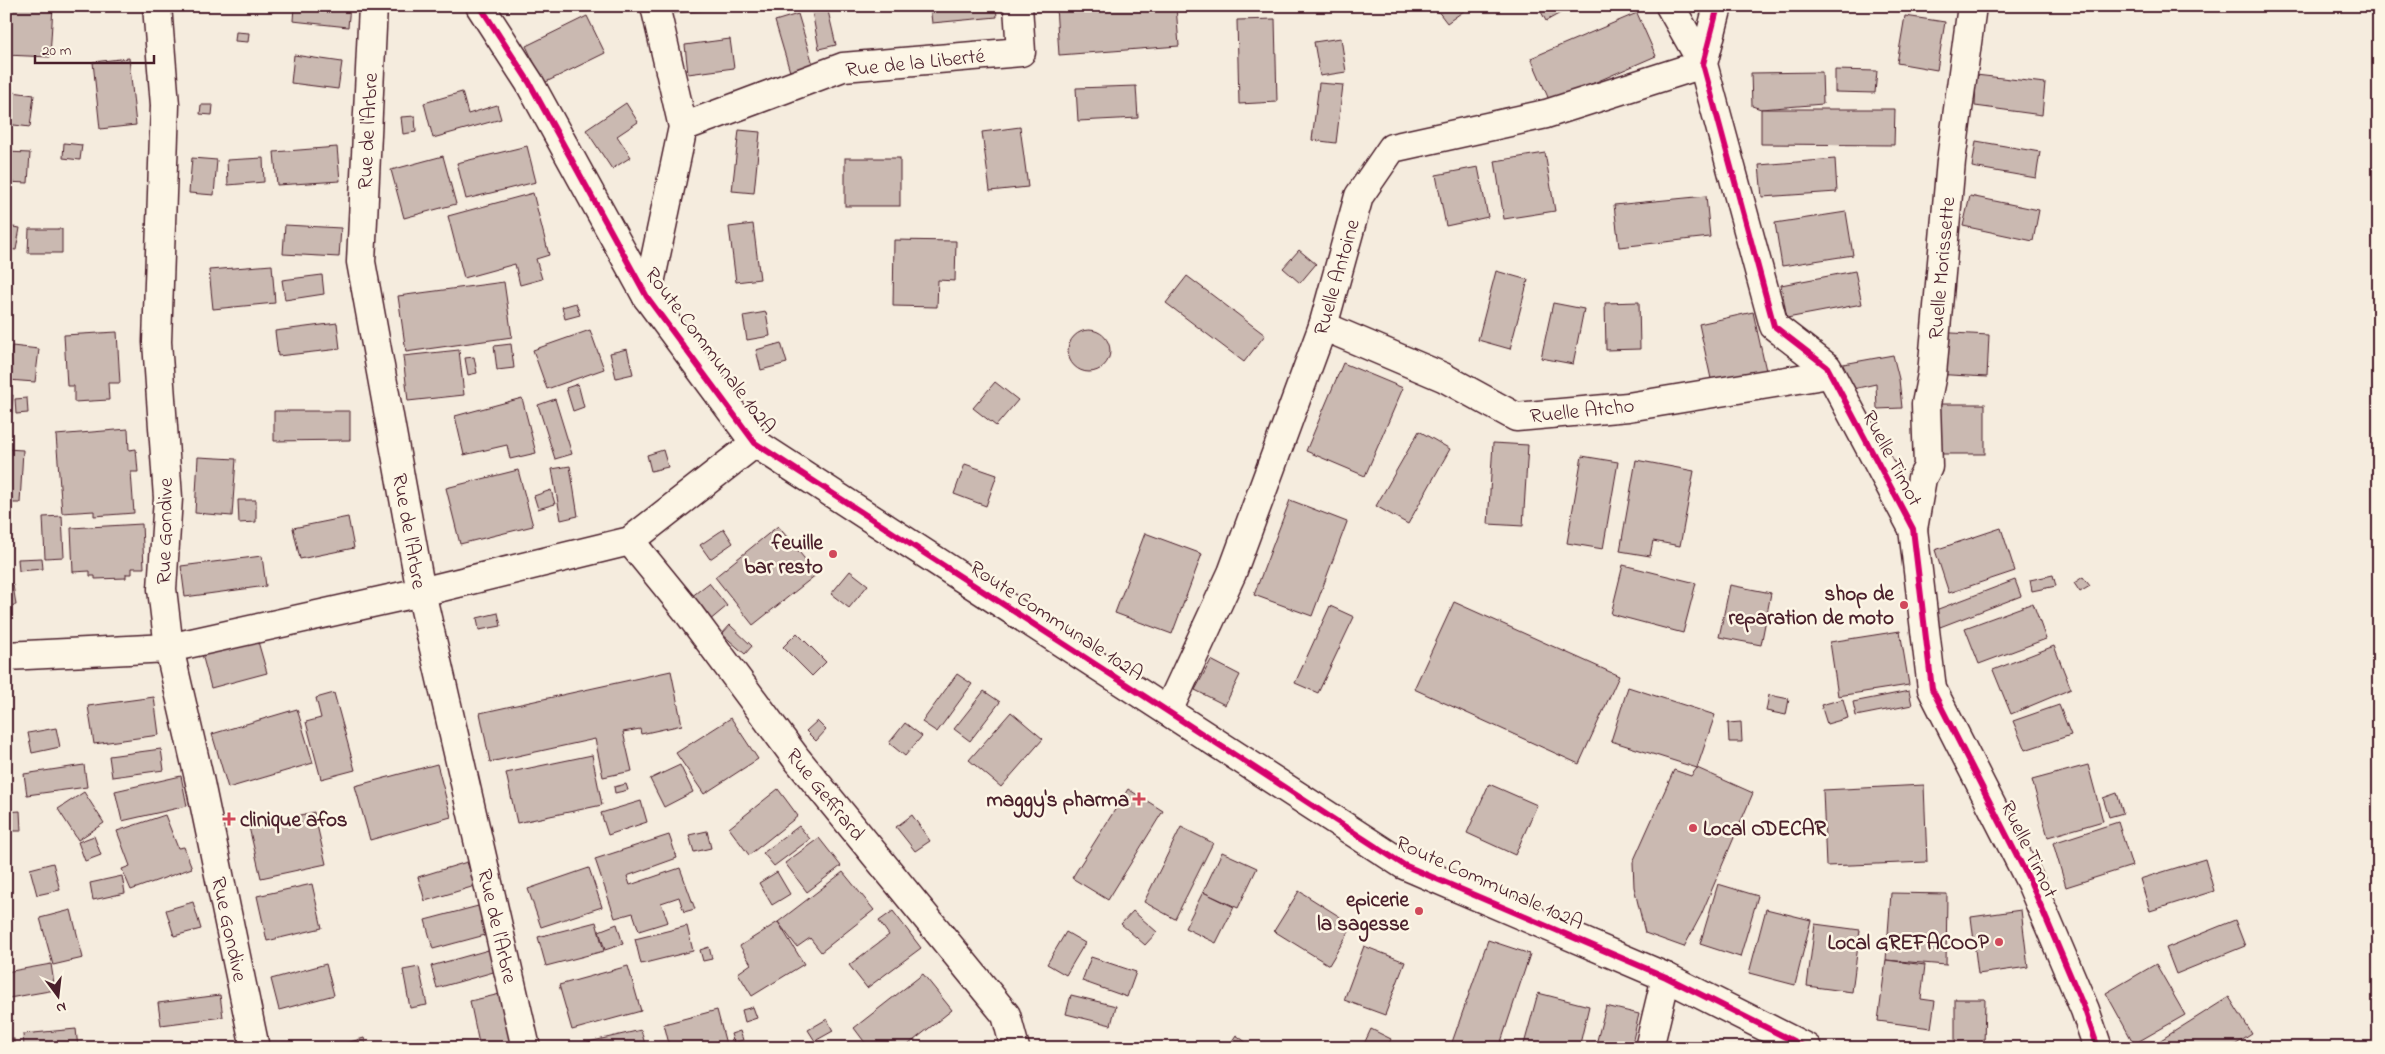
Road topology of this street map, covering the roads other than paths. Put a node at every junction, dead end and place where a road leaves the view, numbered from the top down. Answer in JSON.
{"nodes":[{"id":1,"x":157,"y":6,"type":"edge"},
{"id":2,"x":373,"y":6,"type":"edge"},
{"id":3,"x":480,"y":6,"type":"edge"},
{"id":4,"x":655,"y":6,"type":"edge"},
{"id":5,"x":1018,"y":6,"type":"edge"},
{"id":6,"x":1670,"y":6,"type":"edge"},
{"id":7,"x":1718,"y":6,"type":"edge"},
{"id":8,"x":1972,"y":6,"type":"edge"},
{"id":9,"x":1704,"y":64,"type":"junction"},
{"id":10,"x":682,"y":127,"type":"junction"},
{"id":11,"x":647,"y":297,"type":"junction"},
{"id":12,"x":1323,"y":326,"type":"junction"},
{"id":13,"x":1830,"y":374,"type":"junction"},
{"id":14,"x":755,"y":443,"type":"junction"},
{"id":15,"x":1913,"y":529,"type":"junction"},
{"id":16,"x":630,"y":541,"type":"junction"},
{"id":17,"x":421,"y":592,"type":"junction"},
{"id":18,"x":169,"y":648,"type":"junction"},
{"id":19,"x":6,"y":656,"type":"edge"},
{"id":20,"x":1168,"y":711,"type":"junction"},
{"id":21,"x":1666,"y":976,"type":"junction"},
{"id":22,"x":254,"y":1048,"type":"edge"},
{"id":23,"x":526,"y":1048,"type":"edge"},
{"id":24,"x":1015,"y":1048,"type":"edge"},
{"id":25,"x":1649,"y":1048,"type":"edge"},
{"id":26,"x":1807,"y":1048,"type":"edge"},
{"id":27,"x":2098,"y":1048,"type":"edge"}],
"edges":[{"from":1,"to":18,"type":"street","name":"Rue Gondive"},
{"from":2,"to":17,"type":"street","name":"Rue de l'Arbre"},
{"from":3,"to":11,"type":"street","name":"Route Communale 102A"},
{"from":4,"to":10,"type":"street"},
{"from":5,"to":10,"type":"street","name":"Rue de la Liberté"},
{"from":6,"to":9,"type":"street"},
{"from":7,"to":9,"type":"street","name":"Ruelle Timot"},
{"from":8,"to":15,"type":"street","name":"Ruelle Morissette"},
{"from":9,"to":12,"type":"street","name":"Ruelle Antoine"},
{"from":9,"to":13,"type":"street","name":"Ruelle Timot"},
{"from":10,"to":11,"type":"street"},
{"from":11,"to":14,"type":"street","name":"Route Communale 102A"},
{"from":12,"to":13,"type":"street","name":"Ruelle Atcho"},
{"from":12,"to":20,"type":"street","name":"Ruelle Antoine"},
{"from":13,"to":15,"type":"street","name":"Ruelle Timot"},
{"from":14,"to":16,"type":"street"},
{"from":14,"to":20,"type":"street","name":"Route Communale 102A"},
{"from":15,"to":27,"type":"street","name":"Ruelle Timot"},
{"from":16,"to":17,"type":"street"},
{"from":16,"to":24,"type":"street","name":"Rue Geffrard"},
{"from":17,"to":18,"type":"street"},
{"from":17,"to":23,"type":"street","name":"Rue de l'Arbre"},
{"from":18,"to":19,"type":"street"},
{"from":18,"to":22,"type":"street","name":"Rue Gondive"},
{"from":20,"to":21,"type":"street","name":"Route Communale 102A"},
{"from":21,"to":25,"type":"street"},
{"from":21,"to":26,"type":"street","name":"Route Communale 102A"}]}
